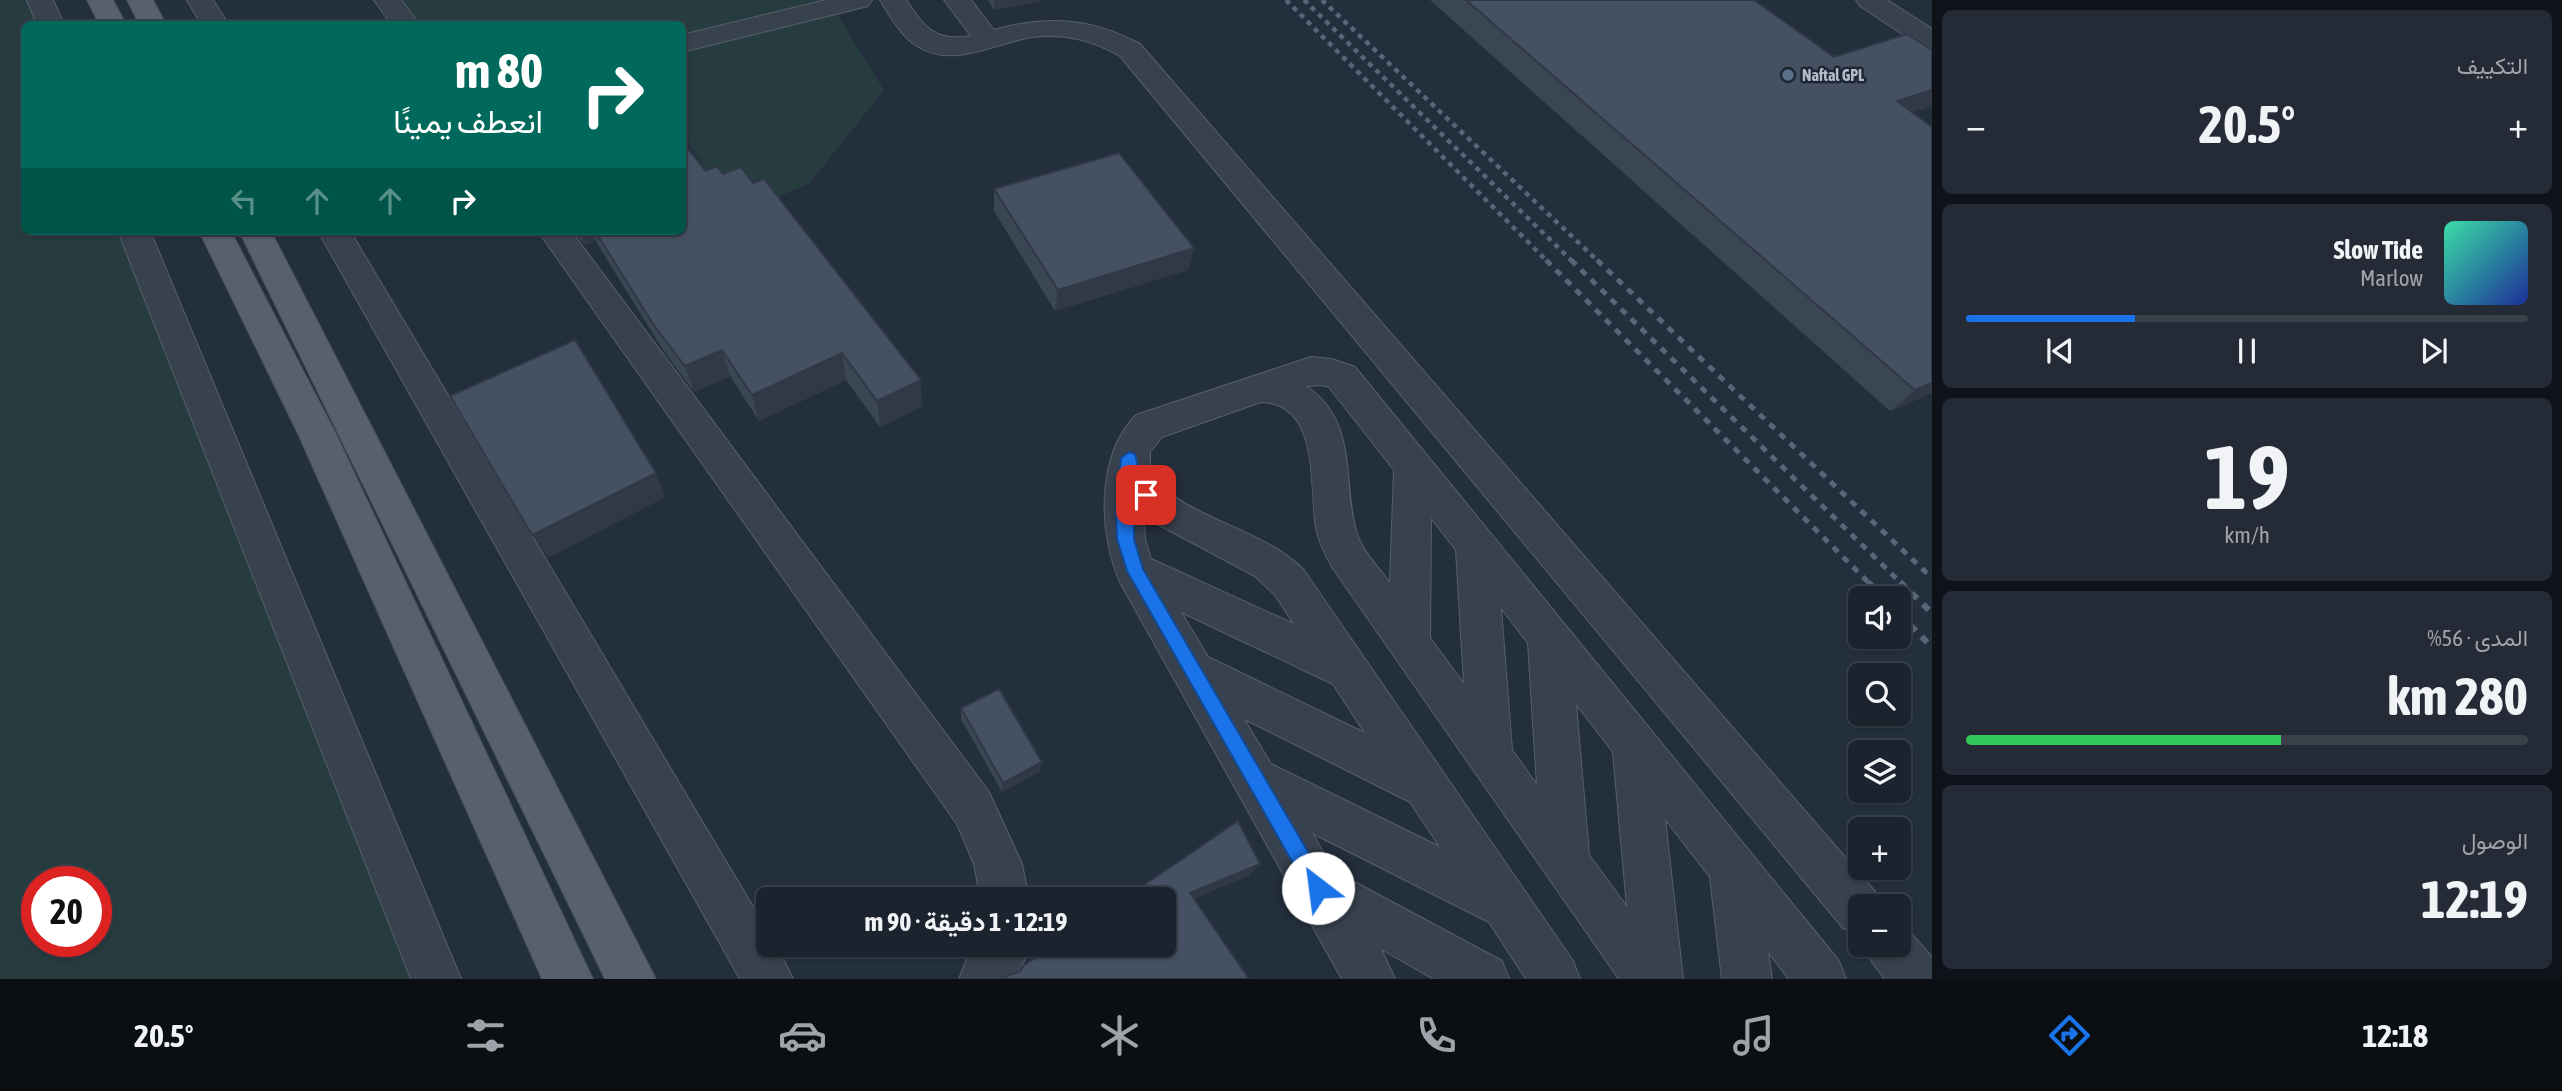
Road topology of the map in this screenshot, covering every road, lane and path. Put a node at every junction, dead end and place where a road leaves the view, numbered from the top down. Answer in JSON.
{"nodes":[{"id":1,"x":40,"y":0,"type":"edge"},
{"id":2,"x":100,"y":0,"type":"edge"},
{"id":3,"x":140,"y":0,"type":"edge"},
{"id":4,"x":200,"y":0,"type":"edge"},
{"id":5,"x":387,"y":0,"type":"edge"},
{"id":6,"x":859,"y":0,"type":"edge"},
{"id":7,"x":893,"y":0,"type":"edge"},
{"id":8,"x":957,"y":0,"type":"edge"},
{"id":9,"x":1870,"y":0,"type":"edge"},
{"id":10,"x":49,"y":21,"type":"edge"},
{"id":11,"x":110,"y":21,"type":"edge"},
{"id":12,"x":150,"y":21,"type":"edge"},
{"id":13,"x":212,"y":21,"type":"edge"},
{"id":14,"x":403,"y":21,"type":"edge"},
{"id":15,"x":988,"y":40,"type":"junction"},
{"id":16,"x":1932,"y":41,"type":"edge"},
{"id":17,"x":686,"y":43,"type":"edge"},
{"id":18,"x":136,"y":235,"type":"edge"},
{"id":19,"x":217,"y":235,"type":"edge"},
{"id":20,"x":257,"y":235,"type":"edge"},
{"id":21,"x":336,"y":235,"type":"edge"},
{"id":22,"x":557,"y":235,"type":"edge"},
{"id":23,"x":1260,"y":388,"type":"junction"},
{"id":24,"x":1129,"y":458,"type":"junction"},
{"id":25,"x":1413,"y":467,"type":"junction"},
{"id":26,"x":1476,"y":545,"type":"junction"},
{"id":27,"x":1135,"y":571,"type":"junction"},
{"id":28,"x":1549,"y":637,"type":"junction"},
{"id":29,"x":1409,"y":644,"type":"junction"},
{"id":30,"x":1348,"y":670,"type":"junction"},
{"id":31,"x":1194,"y":672,"type":"junction"},
{"id":32,"x":1635,"y":746,"type":"junction"},
{"id":33,"x":1490,"y":756,"type":"junction"},
{"id":34,"x":1255,"y":780,"type":"junction"},
{"id":35,"x":1426,"y":786,"type":"junction"},
{"id":36,"x":1566,"y":863,"type":"junction"},
{"id":37,"x":1733,"y":869,"type":"junction"},
{"id":38,"x":1004,"y":887,"type":"edge"},
{"id":39,"x":1318,"y":888,"type":"junction"},
{"id":40,"x":1848,"y":897,"type":"edge"},
{"id":41,"x":1505,"y":905,"type":"junction"},
{"id":42,"x":1001,"y":957,"type":"edge"},
{"id":43,"x":1899,"y":957,"type":"edge"},
{"id":44,"x":436,"y":979,"type":"edge"},
{"id":45,"x":568,"y":979,"type":"edge"},
{"id":46,"x":631,"y":979,"type":"edge"},
{"id":47,"x":768,"y":979,"type":"edge"},
{"id":48,"x":984,"y":979,"type":"edge"},
{"id":49,"x":1370,"y":979,"type":"edge"},
{"id":50,"x":1484,"y":979,"type":"edge"},
{"id":51,"x":1555,"y":979,"type":"edge"},
{"id":52,"x":1649,"y":979,"type":"edge"},
{"id":53,"x":1658,"y":979,"type":"edge"},
{"id":54,"x":1747,"y":979,"type":"edge"},
{"id":55,"x":1821,"y":979,"type":"edge"},
{"id":56,"x":1918,"y":979,"type":"edge"}],
"edges":[{"from":1,"to":10,"type":"street"},
{"from":2,"to":11,"type":"main road"},
{"from":3,"to":12,"type":"main road"},
{"from":4,"to":13,"type":"street"},
{"from":5,"to":14,"type":"street"},
{"from":6,"to":17,"type":"street"},
{"from":7,"to":15,"type":"street"},
{"from":8,"to":15,"type":"street"},
{"from":9,"to":16,"type":"street"},
{"from":15,"to":40,"type":"street"},
{"from":18,"to":44,"type":"street"},
{"from":19,"to":45,"type":"main road"},
{"from":20,"to":46,"type":"main road"},
{"from":21,"to":47,"type":"street"},
{"from":22,"to":38,"type":"street"},
{"from":23,"to":24,"type":"street"},
{"from":23,"to":25,"type":"street"},
{"from":23,"to":29,"type":"street"},
{"from":24,"to":27,"type":"street"},
{"from":24,"to":30,"type":"street"},
{"from":25,"to":26,"type":"street"},
{"from":25,"to":29,"type":"street"},
{"from":26,"to":28,"type":"street"},
{"from":26,"to":33,"type":"street"},
{"from":27,"to":30,"type":"street"},
{"from":27,"to":31,"type":"street"},
{"from":28,"to":32,"type":"street"},
{"from":28,"to":36,"type":"street"},
{"from":29,"to":33,"type":"street"},
{"from":30,"to":35,"type":"street"},
{"from":31,"to":34,"type":"street"},
{"from":31,"to":35,"type":"street"},
{"from":32,"to":37,"type":"street"},
{"from":32,"to":53,"type":"street"},
{"from":33,"to":36,"type":"street"},
{"from":34,"to":39,"type":"street"},
{"from":34,"to":41,"type":"street"},
{"from":35,"to":41,"type":"street"},
{"from":36,"to":52,"type":"street"},
{"from":37,"to":54,"type":"street"},
{"from":37,"to":55,"type":"street"},
{"from":39,"to":49,"type":"street"},
{"from":39,"to":50,"type":"street"},
{"from":41,"to":51,"type":"street"},
{"from":42,"to":48,"type":"street"},
{"from":43,"to":56,"type":"street"}]}
